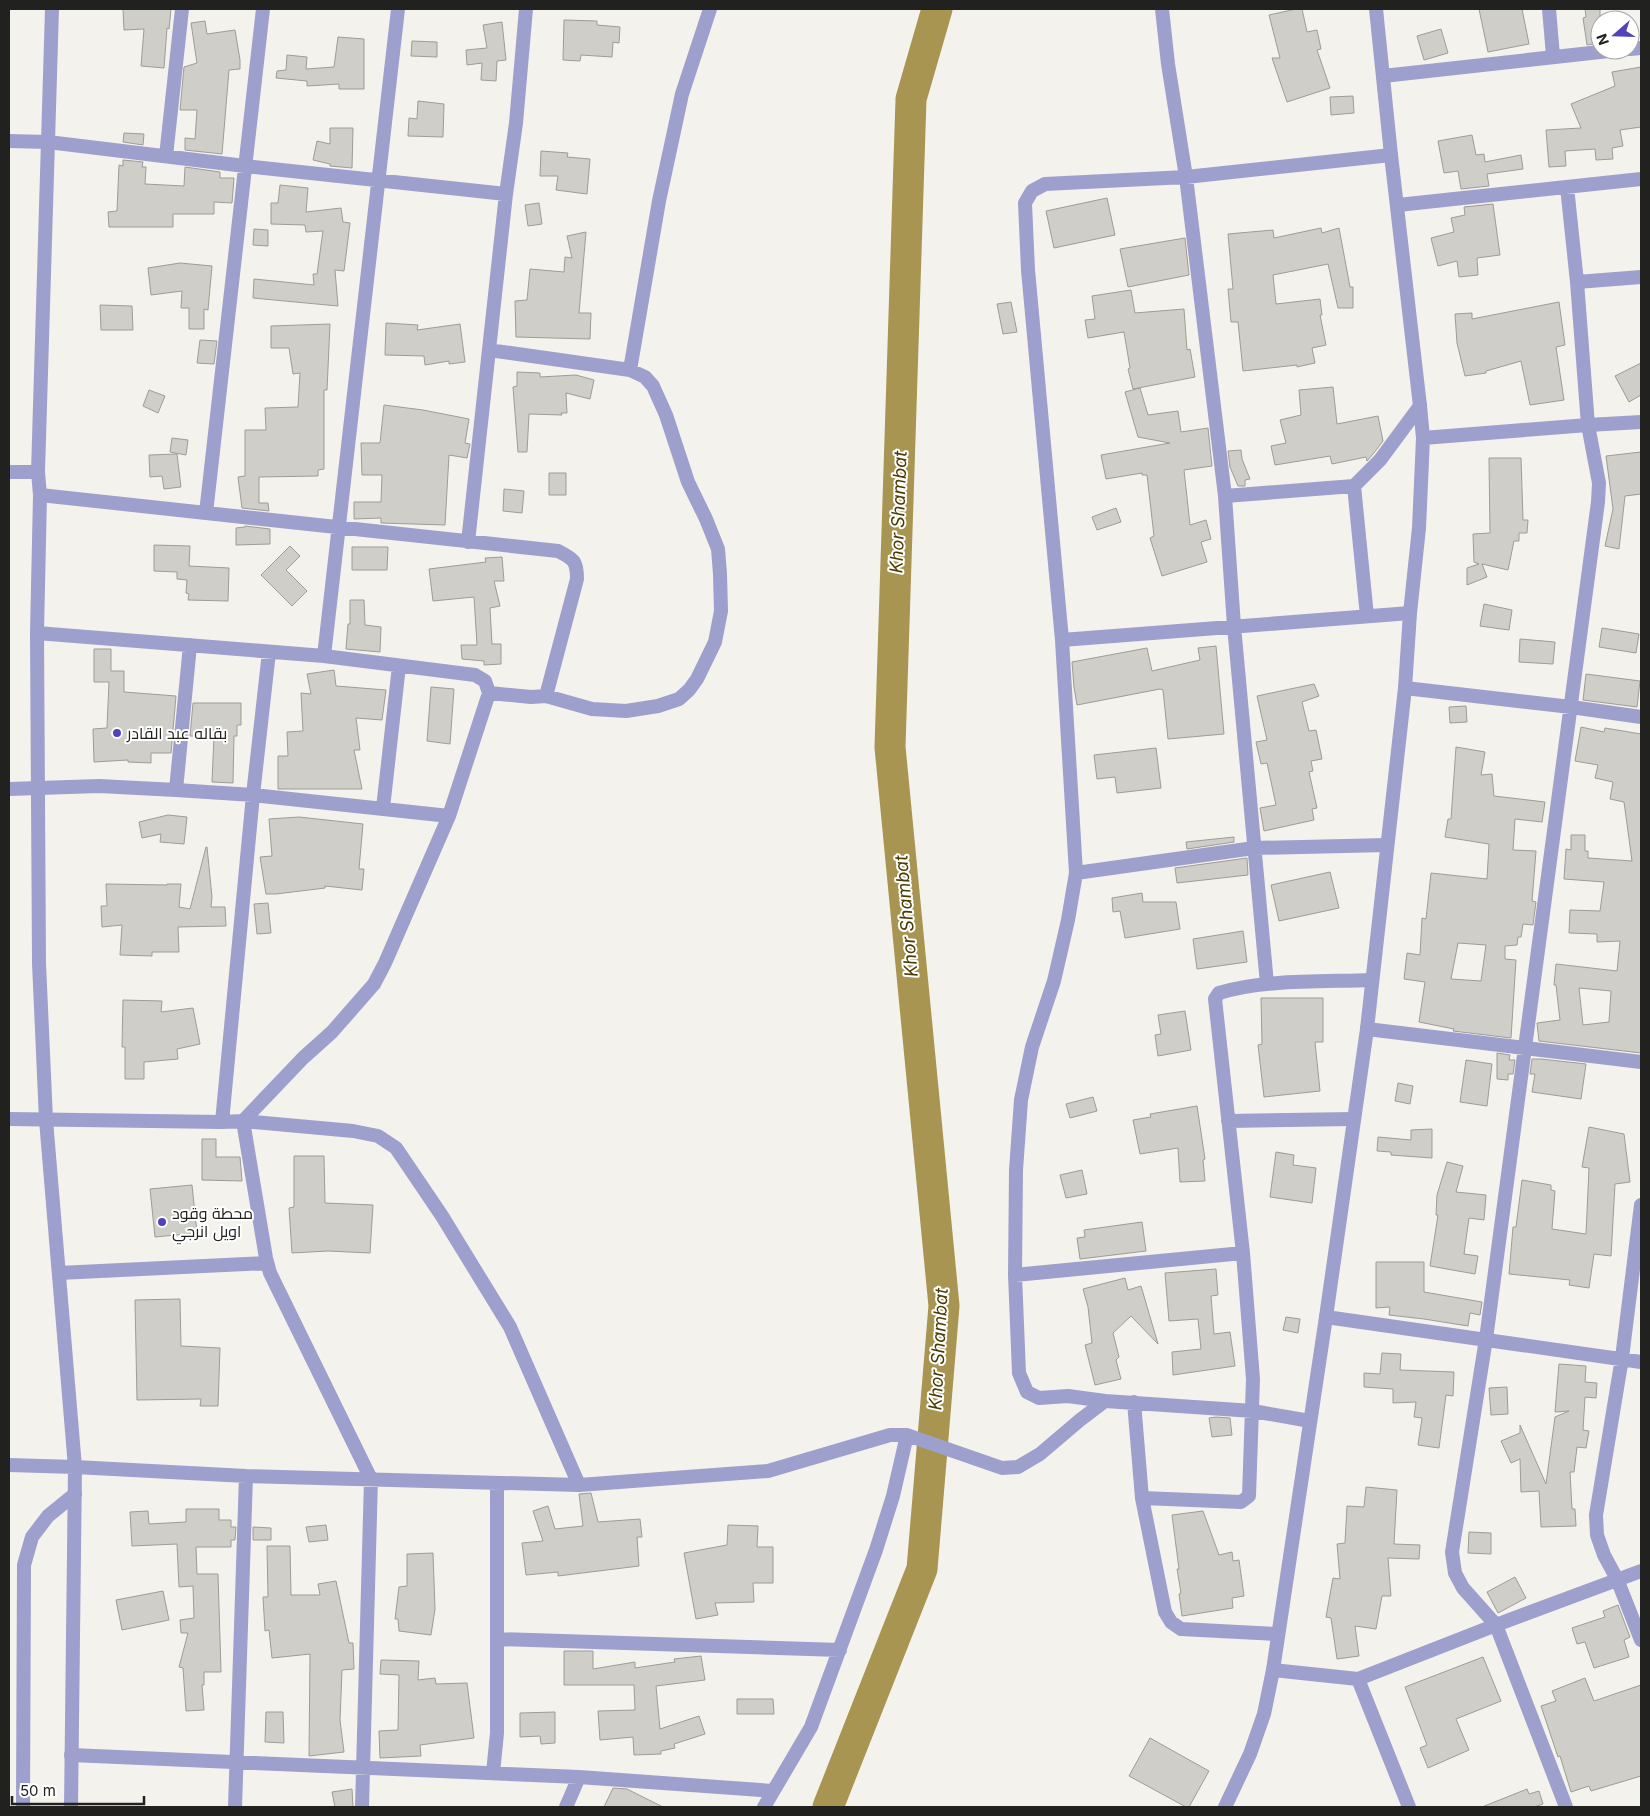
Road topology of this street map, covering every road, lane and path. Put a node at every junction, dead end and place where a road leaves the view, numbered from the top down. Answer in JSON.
{"nodes":[{"id":1,"x":52,"y":9,"type":"edge"},
{"id":2,"x":182,"y":9,"type":"edge"},
{"id":3,"x":263,"y":9,"type":"edge"},
{"id":4,"x":398,"y":9,"type":"edge"},
{"id":5,"x":526,"y":9,"type":"edge"},
{"id":6,"x":710,"y":9,"type":"edge"},
{"id":7,"x":1162,"y":9,"type":"edge"},
{"id":8,"x":1376,"y":9,"type":"edge"},
{"id":9,"x":1549,"y":9,"type":"edge"},
{"id":10,"x":1590,"y":53,"type":"edge"},
{"id":11,"x":1553,"y":56,"type":"junction"},
{"id":12,"x":1383,"y":76,"type":"junction"},
{"id":13,"x":9,"y":141,"type":"edge"},
{"id":14,"x":48,"y":142,"type":"junction"},
{"id":15,"x":1391,"y":155,"type":"junction"},
{"id":16,"x":166,"y":156,"type":"junction"},
{"id":17,"x":245,"y":166,"type":"junction"},
{"id":18,"x":1186,"y":176,"type":"junction"},
{"id":19,"x":1641,"y":179,"type":"edge"},
{"id":20,"x":378,"y":180,"type":"junction"},
{"id":21,"x":1567,"y":186,"type":"junction"},
{"id":22,"x":506,"y":194,"type":"junction"},
{"id":23,"x":1398,"y":204,"type":"junction"},
{"id":24,"x":1641,"y":277,"type":"edge"},
{"id":25,"x":1577,"y":282,"type":"junction"},
{"id":26,"x":489,"y":350,"type":"junction"},
{"id":27,"x":630,"y":370,"type":"junction"},
{"id":28,"x":1420,"y":406,"type":"junction"},
{"id":29,"x":1641,"y":422,"type":"edge"},
{"id":30,"x":1588,"y":425,"type":"junction"},
{"id":31,"x":1423,"y":438,"type":"junction"},
{"id":32,"x":9,"y":472,"type":"edge"},
{"id":33,"x":38,"y":472,"type":"junction"},
{"id":34,"x":1354,"y":486,"type":"junction"},
{"id":35,"x":40,"y":495,"type":"junction"},
{"id":36,"x":1225,"y":496,"type":"junction"},
{"id":37,"x":206,"y":513,"type":"junction"},
{"id":38,"x":339,"y":528,"type":"junction"},
{"id":39,"x":468,"y":542,"type":"junction"},
{"id":40,"x":1410,"y":613,"type":"junction"},
{"id":41,"x":1366,"y":616,"type":"junction"},
{"id":42,"x":1234,"y":626,"type":"junction"},
{"id":43,"x":38,"y":633,"type":"junction"},
{"id":44,"x":1062,"y":640,"type":"junction"},
{"id":45,"x":190,"y":646,"type":"junction"},
{"id":46,"x":269,"y":652,"type":"junction"},
{"id":47,"x":324,"y":656,"type":"junction"},
{"id":48,"x":399,"y":666,"type":"junction"},
{"id":49,"x":1405,"y":688,"type":"junction"},
{"id":50,"x":489,"y":694,"type":"junction"},
{"id":51,"x":546,"y":696,"type":"junction"},
{"id":52,"x":1571,"y":707,"type":"junction"},
{"id":53,"x":1641,"y":717,"type":"edge"},
{"id":54,"x":39,"y":788,"type":"junction"},
{"id":55,"x":9,"y":789,"type":"edge"},
{"id":56,"x":176,"y":790,"type":"junction"},
{"id":57,"x":253,"y":795,"type":"junction"},
{"id":58,"x":383,"y":808,"type":"junction"},
{"id":59,"x":450,"y":816,"type":"junction"},
{"id":60,"x":1387,"y":845,"type":"junction"},
{"id":61,"x":1254,"y":848,"type":"junction"},
{"id":62,"x":1076,"y":873,"type":"junction"},
{"id":63,"x":1372,"y":980,"type":"junction"},
{"id":64,"x":1267,"y":984,"type":"junction"},
{"id":65,"x":1366,"y":1029,"type":"junction"},
{"id":66,"x":1525,"y":1048,"type":"junction"},
{"id":67,"x":1641,"y":1062,"type":"edge"},
{"id":68,"x":9,"y":1119,"type":"edge"},
{"id":69,"x":1354,"y":1119,"type":"junction"},
{"id":70,"x":46,"y":1120,"type":"junction"},
{"id":71,"x":243,"y":1121,"type":"junction"},
{"id":72,"x":1228,"y":1121,"type":"junction"},
{"id":73,"x":222,"y":1122,"type":"junction"},
{"id":74,"x":1641,"y":1205,"type":"edge"},
{"id":75,"x":1243,"y":1253,"type":"junction"},
{"id":76,"x":267,"y":1263,"type":"junction"},
{"id":77,"x":59,"y":1273,"type":"junction"},
{"id":78,"x":1015,"y":1275,"type":"junction"},
{"id":79,"x":1326,"y":1317,"type":"junction"},
{"id":80,"x":1486,"y":1339,"type":"junction"},
{"id":81,"x":1622,"y":1358,"type":"junction"},
{"id":82,"x":1641,"y":1362,"type":"edge"},
{"id":83,"x":1105,"y":1401,"type":"junction"},
{"id":84,"x":1134,"y":1402,"type":"junction"},
{"id":85,"x":1252,"y":1411,"type":"junction"},
{"id":86,"x":1310,"y":1421,"type":"junction"},
{"id":87,"x":907,"y":1434,"type":"junction"},
{"id":88,"x":9,"y":1465,"type":"edge"},
{"id":89,"x":75,"y":1467,"type":"junction"},
{"id":90,"x":246,"y":1476,"type":"junction"},
{"id":91,"x":371,"y":1479,"type":"junction"},
{"id":92,"x":497,"y":1483,"type":"junction"},
{"id":93,"x":580,"y":1484,"type":"junction"},
{"id":94,"x":76,"y":1494,"type":"junction"},
{"id":95,"x":1142,"y":1498,"type":"junction"},
{"id":96,"x":1641,"y":1570,"type":"edge"},
{"id":97,"x":1617,"y":1579,"type":"junction"},
{"id":98,"x":1496,"y":1624,"type":"junction"},
{"id":99,"x":1277,"y":1634,"type":"junction"},
{"id":100,"x":497,"y":1639,"type":"junction"},
{"id":101,"x":1641,"y":1640,"type":"edge"},
{"id":102,"x":840,"y":1650,"type":"junction"},
{"id":103,"x":1273,"y":1670,"type":"junction"},
{"id":104,"x":1358,"y":1679,"type":"junction"},
{"id":105,"x":71,"y":1755,"type":"junction"},
{"id":106,"x":237,"y":1763,"type":"junction"},
{"id":107,"x":362,"y":1768,"type":"junction"},
{"id":108,"x":493,"y":1773,"type":"junction"},
{"id":109,"x":579,"y":1777,"type":"junction"},
{"id":110,"x":9,"y":1787,"type":"edge"},
{"id":111,"x":23,"y":1788,"type":"junction"},
{"id":112,"x":773,"y":1791,"type":"junction"},
{"id":113,"x":23,"y":1807,"type":"edge"},
{"id":114,"x":71,"y":1807,"type":"edge"},
{"id":115,"x":235,"y":1807,"type":"edge"},
{"id":116,"x":362,"y":1807,"type":"edge"},
{"id":117,"x":566,"y":1807,"type":"edge"},
{"id":118,"x":764,"y":1807,"type":"edge"},
{"id":119,"x":1225,"y":1807,"type":"edge"},
{"id":120,"x":1410,"y":1807,"type":"edge"},
{"id":121,"x":1566,"y":1807,"type":"edge"}],
"edges":[{"from":1,"to":14,"type":"street"},
{"from":2,"to":16,"type":"street"},
{"from":3,"to":17,"type":"street"},
{"from":4,"to":20,"type":"street"},
{"from":5,"to":22,"type":"street"},
{"from":6,"to":27,"type":"street"},
{"from":7,"to":18,"type":"street"},
{"from":8,"to":12,"type":"street"},
{"from":9,"to":11,"type":"street"},
{"from":10,"to":11,"type":"street"},
{"from":11,"to":12,"type":"street"},
{"from":12,"to":15,"type":"street"},
{"from":13,"to":14,"type":"street"},
{"from":14,"to":16,"type":"street"},
{"from":14,"to":33,"type":"street"},
{"from":15,"to":18,"type":"street"},
{"from":15,"to":23,"type":"street"},
{"from":16,"to":17,"type":"street"},
{"from":17,"to":20,"type":"street"},
{"from":17,"to":37,"type":"street"},
{"from":18,"to":36,"type":"street"},
{"from":18,"to":44,"type":"street"},
{"from":19,"to":21,"type":"street"},
{"from":20,"to":22,"type":"street"},
{"from":20,"to":38,"type":"street"},
{"from":21,"to":23,"type":"street"},
{"from":21,"to":25,"type":"street"},
{"from":22,"to":26,"type":"street"},
{"from":23,"to":28,"type":"street"},
{"from":24,"to":25,"type":"street"},
{"from":25,"to":30,"type":"street"},
{"from":26,"to":27,"type":"street"},
{"from":26,"to":39,"type":"street"},
{"from":27,"to":51,"type":"street"},
{"from":28,"to":31,"type":"street"},
{"from":28,"to":34,"type":"street"},
{"from":29,"to":30,"type":"street"},
{"from":30,"to":31,"type":"street"},
{"from":30,"to":52,"type":"street"},
{"from":31,"to":40,"type":"street"},
{"from":32,"to":33,"type":"street"},
{"from":33,"to":35,"type":"street"},
{"from":34,"to":36,"type":"street"},
{"from":34,"to":41,"type":"street"},
{"from":35,"to":37,"type":"street"},
{"from":35,"to":43,"type":"street"},
{"from":36,"to":42,"type":"street"},
{"from":37,"to":38,"type":"street"},
{"from":38,"to":39,"type":"street"},
{"from":38,"to":47,"type":"street"},
{"from":39,"to":51,"type":"street"},
{"from":40,"to":41,"type":"street"},
{"from":40,"to":49,"type":"street"},
{"from":41,"to":42,"type":"street"},
{"from":42,"to":44,"type":"street"},
{"from":42,"to":61,"type":"street"},
{"from":43,"to":45,"type":"street"},
{"from":43,"to":54,"type":"street"},
{"from":44,"to":62,"type":"street"},
{"from":45,"to":46,"type":"street"},
{"from":45,"to":56,"type":"street"},
{"from":46,"to":47,"type":"street"},
{"from":46,"to":57,"type":"street"},
{"from":47,"to":48,"type":"street"},
{"from":48,"to":50,"type":"street"},
{"from":48,"to":58,"type":"street"},
{"from":49,"to":52,"type":"street"},
{"from":49,"to":60,"type":"street"},
{"from":50,"to":51,"type":"street"},
{"from":50,"to":59,"type":"street"},
{"from":52,"to":53,"type":"street"},
{"from":52,"to":66,"type":"street"},
{"from":54,"to":55,"type":"street"},
{"from":54,"to":56,"type":"street"},
{"from":54,"to":70,"type":"street"},
{"from":56,"to":57,"type":"street"},
{"from":57,"to":58,"type":"street"},
{"from":57,"to":73,"type":"street"},
{"from":58,"to":59,"type":"street"},
{"from":59,"to":71,"type":"street"},
{"from":60,"to":61,"type":"street"},
{"from":60,"to":63,"type":"street"},
{"from":61,"to":62,"type":"street"},
{"from":61,"to":64,"type":"street"},
{"from":62,"to":78,"type":"street"},
{"from":63,"to":64,"type":"street"},
{"from":63,"to":65,"type":"street"},
{"from":64,"to":72,"type":"street"},
{"from":65,"to":66,"type":"street"},
{"from":65,"to":69,"type":"street"},
{"from":66,"to":67,"type":"street"},
{"from":66,"to":80,"type":"street"},
{"from":68,"to":70,"type":"street"},
{"from":69,"to":72,"type":"street"},
{"from":69,"to":79,"type":"street"},
{"from":70,"to":73,"type":"street"},
{"from":70,"to":77,"type":"street"},
{"from":71,"to":73,"type":"street"},
{"from":71,"to":76,"type":"street"},
{"from":71,"to":93,"type":"street"},
{"from":72,"to":75,"type":"street"},
{"from":74,"to":81,"type":"street"},
{"from":75,"to":78,"type":"street"},
{"from":75,"to":85,"type":"street"},
{"from":76,"to":77,"type":"street"},
{"from":76,"to":91,"type":"street"},
{"from":77,"to":89,"type":"street"},
{"from":78,"to":83,"type":"street"},
{"from":79,"to":80,"type":"street"},
{"from":79,"to":86,"type":"street"},
{"from":80,"to":81,"type":"street"},
{"from":80,"to":98,"type":"street"},
{"from":81,"to":82,"type":"street"},
{"from":81,"to":97,"type":"street"},
{"from":83,"to":84,"type":"street"},
{"from":83,"to":87,"type":"street"},
{"from":84,"to":85,"type":"street"},
{"from":84,"to":95,"type":"street"},
{"from":85,"to":86,"type":"street"},
{"from":85,"to":95,"type":"street"},
{"from":86,"to":99,"type":"street"},
{"from":87,"to":93,"type":"street"},
{"from":87,"to":102,"type":"street"},
{"from":88,"to":89,"type":"street"},
{"from":89,"to":90,"type":"street"},
{"from":89,"to":94,"type":"street"},
{"from":90,"to":91,"type":"street"},
{"from":90,"to":106,"type":"street"},
{"from":91,"to":92,"type":"street"},
{"from":91,"to":107,"type":"street"},
{"from":92,"to":93,"type":"street"},
{"from":92,"to":100,"type":"street"},
{"from":94,"to":105,"type":"street"},
{"from":94,"to":111,"type":"street"},
{"from":95,"to":99,"type":"street"},
{"from":96,"to":97,"type":"street"},
{"from":97,"to":98,"type":"street"},
{"from":97,"to":101,"type":"street"},
{"from":98,"to":104,"type":"street"},
{"from":98,"to":121,"type":"street"},
{"from":99,"to":103,"type":"street"},
{"from":100,"to":102,"type":"street"},
{"from":100,"to":108,"type":"street"},
{"from":102,"to":112,"type":"street"},
{"from":103,"to":104,"type":"street"},
{"from":103,"to":119,"type":"street"},
{"from":104,"to":120,"type":"street"},
{"from":105,"to":106,"type":"street"},
{"from":105,"to":114,"type":"street"},
{"from":106,"to":107,"type":"street"},
{"from":106,"to":115,"type":"street"},
{"from":107,"to":108,"type":"street"},
{"from":107,"to":116,"type":"street"},
{"from":108,"to":109,"type":"street"},
{"from":109,"to":112,"type":"street"},
{"from":109,"to":117,"type":"street"},
{"from":110,"to":111,"type":"street"},
{"from":111,"to":113,"type":"street"},
{"from":112,"to":118,"type":"street"}]}
